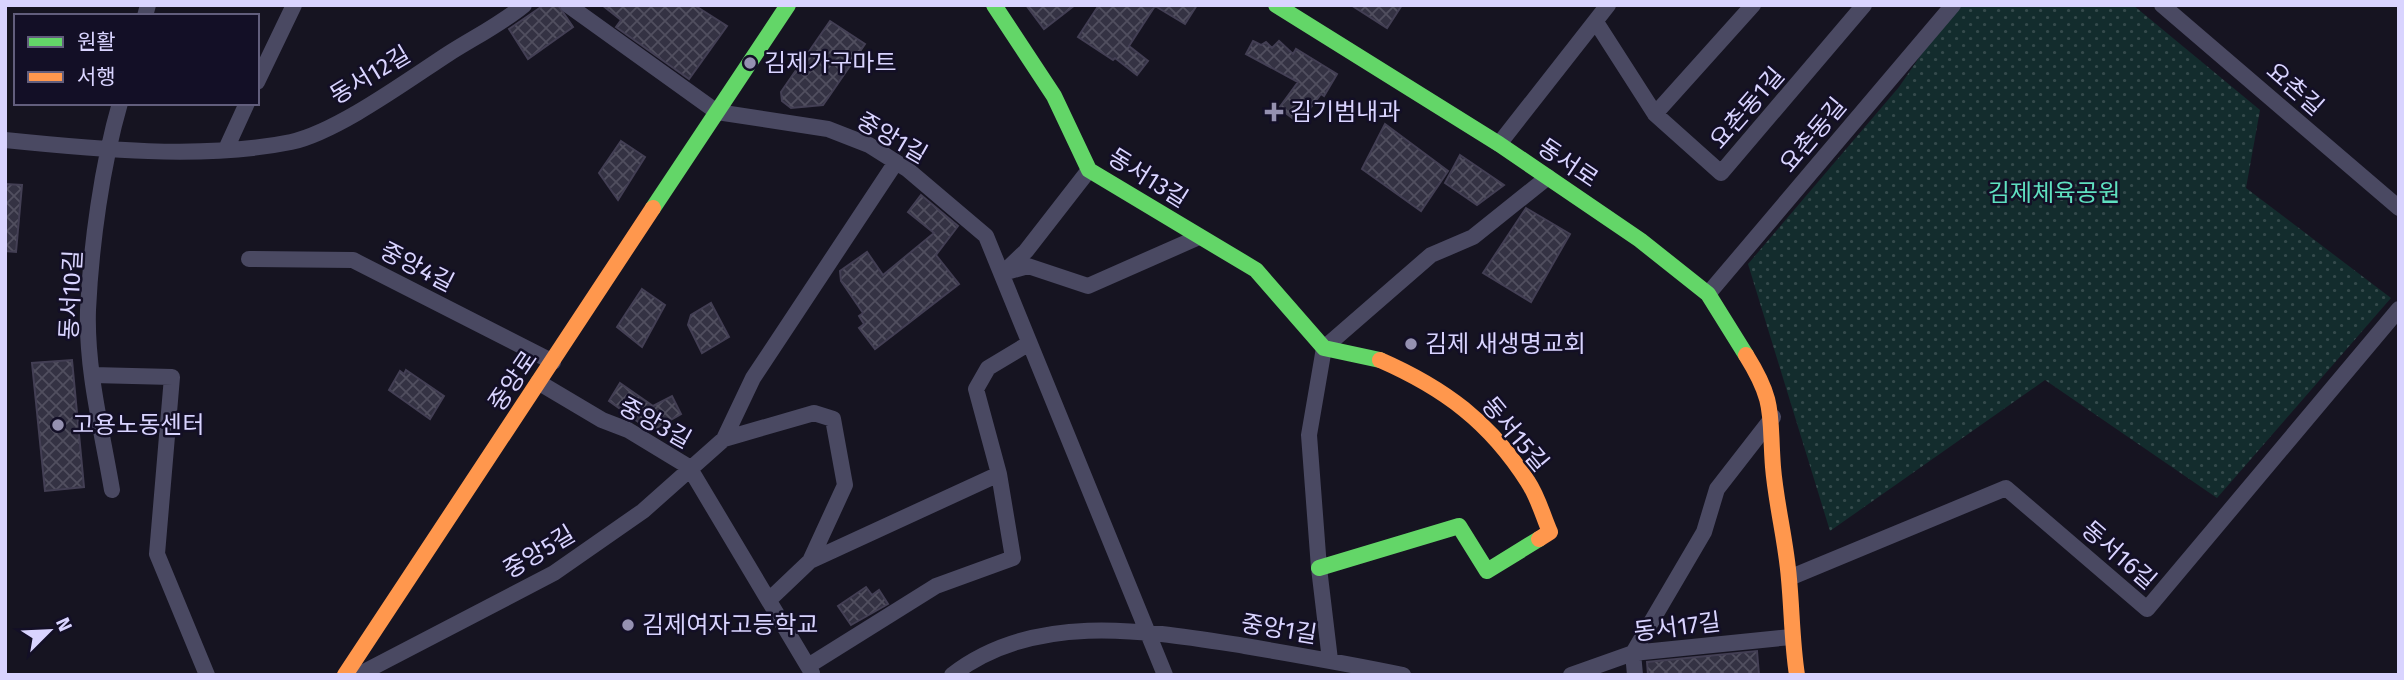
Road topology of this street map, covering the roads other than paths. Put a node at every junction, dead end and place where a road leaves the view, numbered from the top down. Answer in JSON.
{"nodes":[{"id":1,"x":293,"y":5,"type":"edge"},
{"id":2,"x":568,"y":5,"type":"edge"},
{"id":3,"x":788,"y":5,"type":"edge"},
{"id":4,"x":994,"y":5,"type":"edge"},
{"id":5,"x":1276,"y":5,"type":"edge"},
{"id":6,"x":1608,"y":5,"type":"edge"},
{"id":7,"x":1753,"y":5,"type":"edge"},
{"id":8,"x":1864,"y":5,"type":"edge"},
{"id":9,"x":1952,"y":5,"type":"edge"},
{"id":10,"x":2162,"y":5,"type":"edge"},
{"id":11,"x":523,"y":6,"type":"edge"},
{"id":12,"x":1596,"y":22,"type":"junction"},
{"id":13,"x":259,"y":78,"type":"edge"},
{"id":14,"x":119,"y":105,"type":"edge"},
{"id":15,"x":246,"y":105,"type":"edge"},
{"id":16,"x":717,"y":112,"type":"junction"},
{"id":17,"x":1655,"y":114,"type":"junction"},
{"id":18,"x":5,"y":140,"type":"edge"},
{"id":19,"x":1499,"y":144,"type":"junction"},
{"id":20,"x":226,"y":149,"type":"junction"},
{"id":21,"x":106,"y":150,"type":"junction"},
{"id":22,"x":896,"y":162,"type":"junction"},
{"id":23,"x":1089,"y":170,"type":"junction"},
{"id":24,"x":1548,"y":177,"type":"junction"},
{"id":25,"x":2399,"y":208,"type":"edge"},
{"id":26,"x":1199,"y":237,"type":"junction"},
{"id":27,"x":249,"y":259,"type":"dead end"},
{"id":28,"x":1003,"y":273,"type":"junction"},
{"id":29,"x":1708,"y":294,"type":"junction"},
{"id":30,"x":2399,"y":309,"type":"edge"},
{"id":31,"x":1028,"y":344,"type":"junction"},
{"id":32,"x":1324,"y":348,"type":"junction"},
{"id":33,"x":553,"y":362,"type":"junction"},
{"id":34,"x":93,"y":375,"type":"junction"},
{"id":35,"x":538,"y":383,"type":"junction"},
{"id":36,"x":1773,"y":417,"type":"junction"},
{"id":37,"x":724,"y":439,"type":"junction"},
{"id":38,"x":689,"y":467,"type":"junction"},
{"id":39,"x":999,"y":474,"type":"junction"},
{"id":40,"x":112,"y":490,"type":"dead end"},
{"id":41,"x":810,"y":561,"type":"junction"},
{"id":42,"x":1319,"y":568,"type":"junction"},
{"id":43,"x":1789,"y":578,"type":"junction"},
{"id":44,"x":769,"y":600,"type":"junction"},
{"id":45,"x":1147,"y":630,"type":"junction"},
{"id":46,"x":1791,"y":637,"type":"junction"},
{"id":47,"x":1633,"y":653,"type":"junction"},
{"id":48,"x":1330,"y":660,"type":"junction"},
{"id":49,"x":811,"y":670,"type":"edge"},
{"id":50,"x":207,"y":675,"type":"edge"},
{"id":51,"x":345,"y":675,"type":"edge"},
{"id":52,"x":358,"y":675,"type":"edge"},
{"id":53,"x":952,"y":675,"type":"edge"},
{"id":54,"x":1165,"y":675,"type":"edge"},
{"id":55,"x":1403,"y":675,"type":"edge"},
{"id":56,"x":1571,"y":675,"type":"edge"},
{"id":57,"x":1634,"y":675,"type":"edge"},
{"id":58,"x":1797,"y":675,"type":"edge"}],
"edges":[{"from":1,"to":13,"type":"street"},
{"from":2,"to":16,"type":"street"},
{"from":3,"to":16,"type":"street","name":"중앙로"},
{"from":4,"to":23,"type":"street","name":"동서13길"},
{"from":5,"to":19,"type":"street","name":"동서로"},
{"from":6,"to":12,"type":"street"},
{"from":7,"to":17,"type":"street"},
{"from":8,"to":17,"type":"street","name":"요촌동1길"},
{"from":9,"to":29,"type":"street","name":"요촌동길"},
{"from":10,"to":25,"type":"street","name":"요촌길"},
{"from":11,"to":20,"type":"street","name":"동서12길"},
{"from":12,"to":17,"type":"street","name":"요촌동1길"},
{"from":12,"to":19,"type":"street"},
{"from":14,"to":21,"type":"street","name":"동서10길"},
{"from":15,"to":20,"type":"street"},
{"from":16,"to":22,"type":"street","name":"중앙1길"},
{"from":16,"to":33,"type":"street","name":"중앙로"},
{"from":18,"to":21,"type":"street","name":"동서12길"},
{"from":19,"to":24,"type":"street","name":"동서로"},
{"from":20,"to":21,"type":"street","name":"동서12길"},
{"from":21,"to":34,"type":"street","name":"동서10길"},
{"from":22,"to":28,"type":"street","name":"중앙1길"},
{"from":22,"to":37,"type":"street","name":"중앙5길"},
{"from":23,"to":26,"type":"street","name":"동서13길"},
{"from":23,"to":28,"type":"street"},
{"from":24,"to":29,"type":"street","name":"동서로"},
{"from":24,"to":32,"type":"street"},
{"from":26,"to":28,"type":"street"},
{"from":26,"to":32,"type":"street","name":"동서13길"},
{"from":27,"to":33,"type":"street","name":"중앙4길"},
{"from":28,"to":31,"type":"street","name":"중앙1길"},
{"from":29,"to":36,"type":"street","name":"동서로"},
{"from":30,"to":43,"type":"street","name":"동서16길"},
{"from":31,"to":39,"type":"street"},
{"from":31,"to":45,"type":"street","name":"중앙1길"},
{"from":32,"to":42,"type":"street"},
{"from":32,"to":42,"type":"street","name":"동서15길"},
{"from":33,"to":35,"type":"street","name":"중앙로"},
{"from":34,"to":40,"type":"street","name":"동서10길"},
{"from":34,"to":50,"type":"street"},
{"from":35,"to":38,"type":"street","name":"중앙3길"},
{"from":35,"to":51,"type":"street","name":"중앙로"},
{"from":36,"to":43,"type":"street","name":"동서로"},
{"from":36,"to":47,"type":"street"},
{"from":37,"to":38,"type":"street","name":"중앙5길"},
{"from":37,"to":41,"type":"street","name":"중앙5길"},
{"from":38,"to":44,"type":"street","name":"중앙3길"},
{"from":38,"to":52,"type":"street","name":"중앙5길"},
{"from":39,"to":41,"type":"street"},
{"from":39,"to":49,"type":"street","name":"중앙3길"},
{"from":41,"to":44,"type":"street"},
{"from":42,"to":48,"type":"street"},
{"from":43,"to":46,"type":"street","name":"동서로"},
{"from":44,"to":49,"type":"street","name":"중앙3길"},
{"from":45,"to":48,"type":"street","name":"중앙1길"},
{"from":45,"to":53,"type":"street"},
{"from":45,"to":54,"type":"street","name":"중앙1길"},
{"from":46,"to":47,"type":"street","name":"동서17길"},
{"from":46,"to":58,"type":"street","name":"동서로"},
{"from":47,"to":56,"type":"street","name":"동서17길"},
{"from":47,"to":57,"type":"street"},
{"from":48,"to":55,"type":"street","name":"중앙1길"}]}
